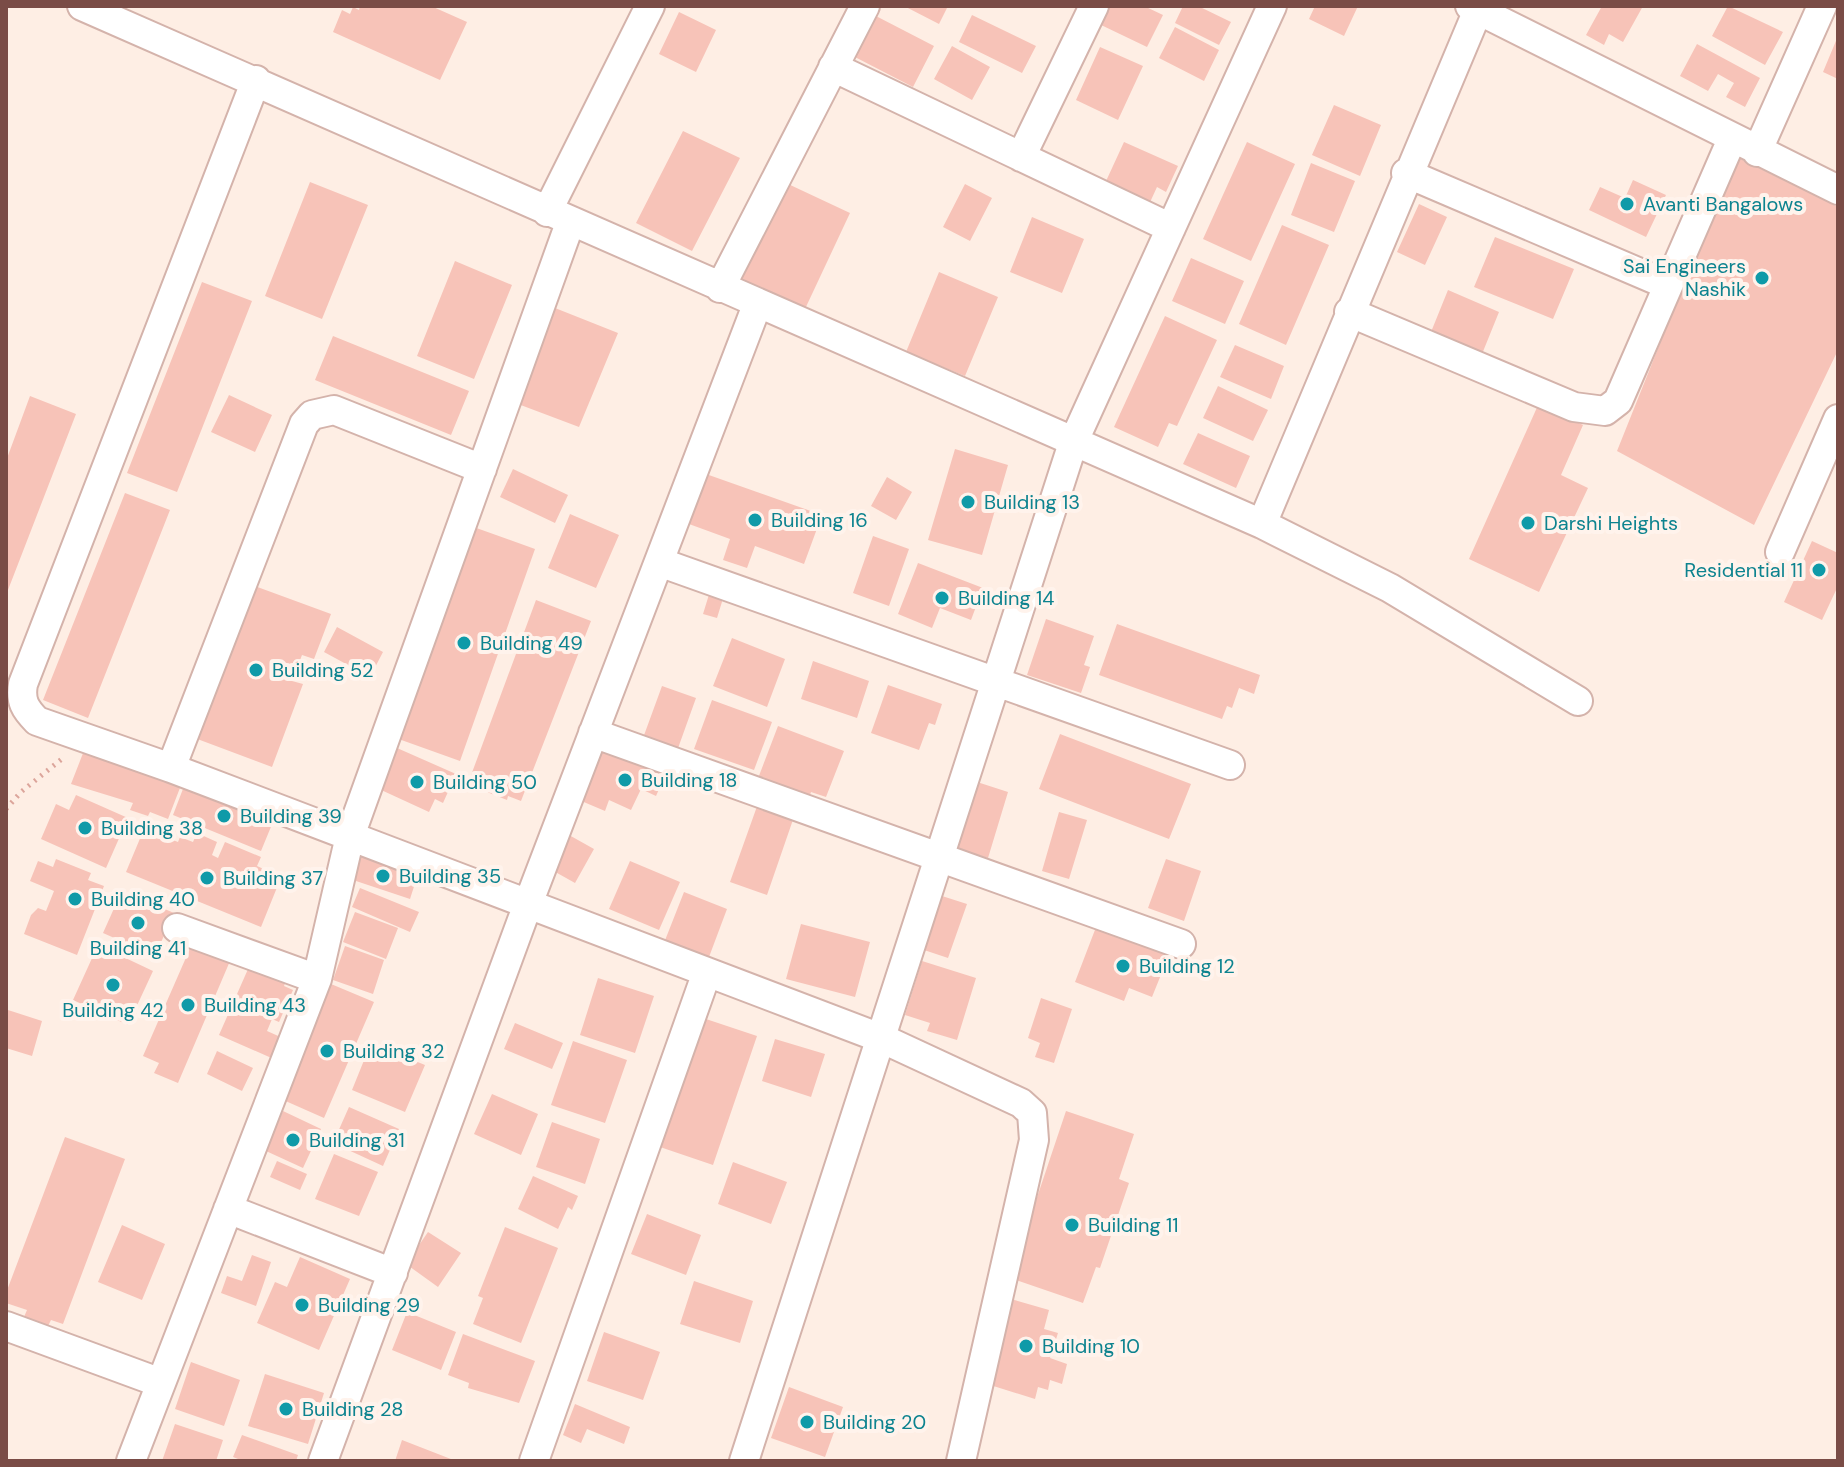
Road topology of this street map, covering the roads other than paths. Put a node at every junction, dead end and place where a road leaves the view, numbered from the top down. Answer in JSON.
{"nodes":[{"id":1,"x":82,"y":6,"type":"edge"},
{"id":2,"x":650,"y":6,"type":"edge"},
{"id":3,"x":865,"y":6,"type":"edge"},
{"id":4,"x":1094,"y":6,"type":"edge"},
{"id":5,"x":1272,"y":6,"type":"edge"},
{"id":6,"x":1822,"y":6,"type":"edge"},
{"id":7,"x":1474,"y":8,"type":"edge"},
{"id":8,"x":833,"y":67,"type":"junction"},
{"id":9,"x":256,"y":80,"type":"junction"},
{"id":10,"x":1744,"y":145,"type":"junction"},
{"id":11,"x":1021,"y":157,"type":"junction"},
{"id":12,"x":1406,"y":173,"type":"junction"},
{"id":13,"x":1838,"y":190,"type":"edge"},
{"id":14,"x":558,"y":218,"type":"junction"},
{"id":15,"x":1171,"y":228,"type":"junction"},
{"id":16,"x":1668,"y":285,"type":"junction"},
{"id":17,"x":720,"y":288,"type":"junction"},
{"id":18,"x":757,"y":305,"type":"junction"},
{"id":19,"x":1349,"y":312,"type":"junction"},
{"id":20,"x":1838,"y":419,"type":"edge"},
{"id":21,"x":1073,"y":443,"type":"junction"},
{"id":22,"x":482,"y":469,"type":"junction"},
{"id":23,"x":1262,"y":524,"type":"junction"},
{"id":24,"x":1780,"y":552,"type":"dead end"},
{"id":25,"x":659,"y":562,"type":"junction"},
{"id":26,"x":997,"y":681,"type":"junction"},
{"id":27,"x":1578,"y":701,"type":"dead end"},
{"id":28,"x":593,"y":733,"type":"junction"},
{"id":29,"x":1230,"y":765,"type":"dead end"},
{"id":30,"x":171,"y":768,"type":"junction"},
{"id":31,"x":350,"y":836,"type":"junction"},
{"id":32,"x":940,"y":857,"type":"junction"},
{"id":33,"x":528,"y":904,"type":"junction"},
{"id":34,"x":177,"y":928,"type":"dead end"},
{"id":35,"x":1181,"y":944,"type":"dead end"},
{"id":36,"x":707,"y":972,"type":"junction"},
{"id":37,"x":317,"y":979,"type":"junction"},
{"id":38,"x":883,"y":1039,"type":"junction"},
{"id":39,"x":228,"y":1209,"type":"junction"},
{"id":40,"x":393,"y":1273,"type":"junction"},
{"id":41,"x":6,"y":1326,"type":"edge"},
{"id":42,"x":161,"y":1383,"type":"junction"},
{"id":43,"x":131,"y":1461,"type":"edge"},
{"id":44,"x":323,"y":1461,"type":"edge"},
{"id":45,"x":534,"y":1461,"type":"edge"},
{"id":46,"x":744,"y":1461,"type":"edge"},
{"id":47,"x":961,"y":1461,"type":"edge"}],
"edges":[{"from":1,"to":9,"type":"street"},
{"from":2,"to":14,"type":"street"},
{"from":3,"to":8,"type":"street"},
{"from":4,"to":11,"type":"street"},
{"from":5,"to":15,"type":"street"},
{"from":6,"to":10,"type":"street"},
{"from":7,"to":10,"type":"street"},
{"from":7,"to":12,"type":"street"},
{"from":8,"to":11,"type":"street"},
{"from":8,"to":17,"type":"street"},
{"from":9,"to":14,"type":"street"},
{"from":9,"to":30,"type":"street"},
{"from":10,"to":13,"type":"street"},
{"from":10,"to":16,"type":"street"},
{"from":11,"to":15,"type":"street"},
{"from":12,"to":16,"type":"street"},
{"from":12,"to":19,"type":"street"},
{"from":14,"to":17,"type":"street"},
{"from":14,"to":22,"type":"street"},
{"from":15,"to":21,"type":"street"},
{"from":16,"to":19,"type":"street"},
{"from":17,"to":18,"type":"street"},
{"from":18,"to":21,"type":"street"},
{"from":18,"to":25,"type":"street"},
{"from":19,"to":23,"type":"street"},
{"from":20,"to":24,"type":"street"},
{"from":21,"to":23,"type":"street"},
{"from":21,"to":26,"type":"street"},
{"from":22,"to":30,"type":"street"},
{"from":22,"to":31,"type":"street"},
{"from":23,"to":27,"type":"street"},
{"from":25,"to":26,"type":"street"},
{"from":25,"to":28,"type":"street"},
{"from":26,"to":29,"type":"street"},
{"from":26,"to":32,"type":"street"},
{"from":28,"to":32,"type":"street"},
{"from":28,"to":33,"type":"street"},
{"from":30,"to":31,"type":"street"},
{"from":31,"to":33,"type":"street"},
{"from":31,"to":37,"type":"street"},
{"from":32,"to":35,"type":"street"},
{"from":32,"to":38,"type":"street"},
{"from":33,"to":36,"type":"street"},
{"from":33,"to":40,"type":"street"},
{"from":34,"to":37,"type":"street"},
{"from":36,"to":38,"type":"street"},
{"from":36,"to":45,"type":"street"},
{"from":37,"to":39,"type":"street"},
{"from":38,"to":46,"type":"street"},
{"from":38,"to":47,"type":"street"},
{"from":39,"to":40,"type":"street"},
{"from":39,"to":42,"type":"street"},
{"from":40,"to":44,"type":"street"},
{"from":41,"to":42,"type":"street"},
{"from":42,"to":43,"type":"street"}]}
